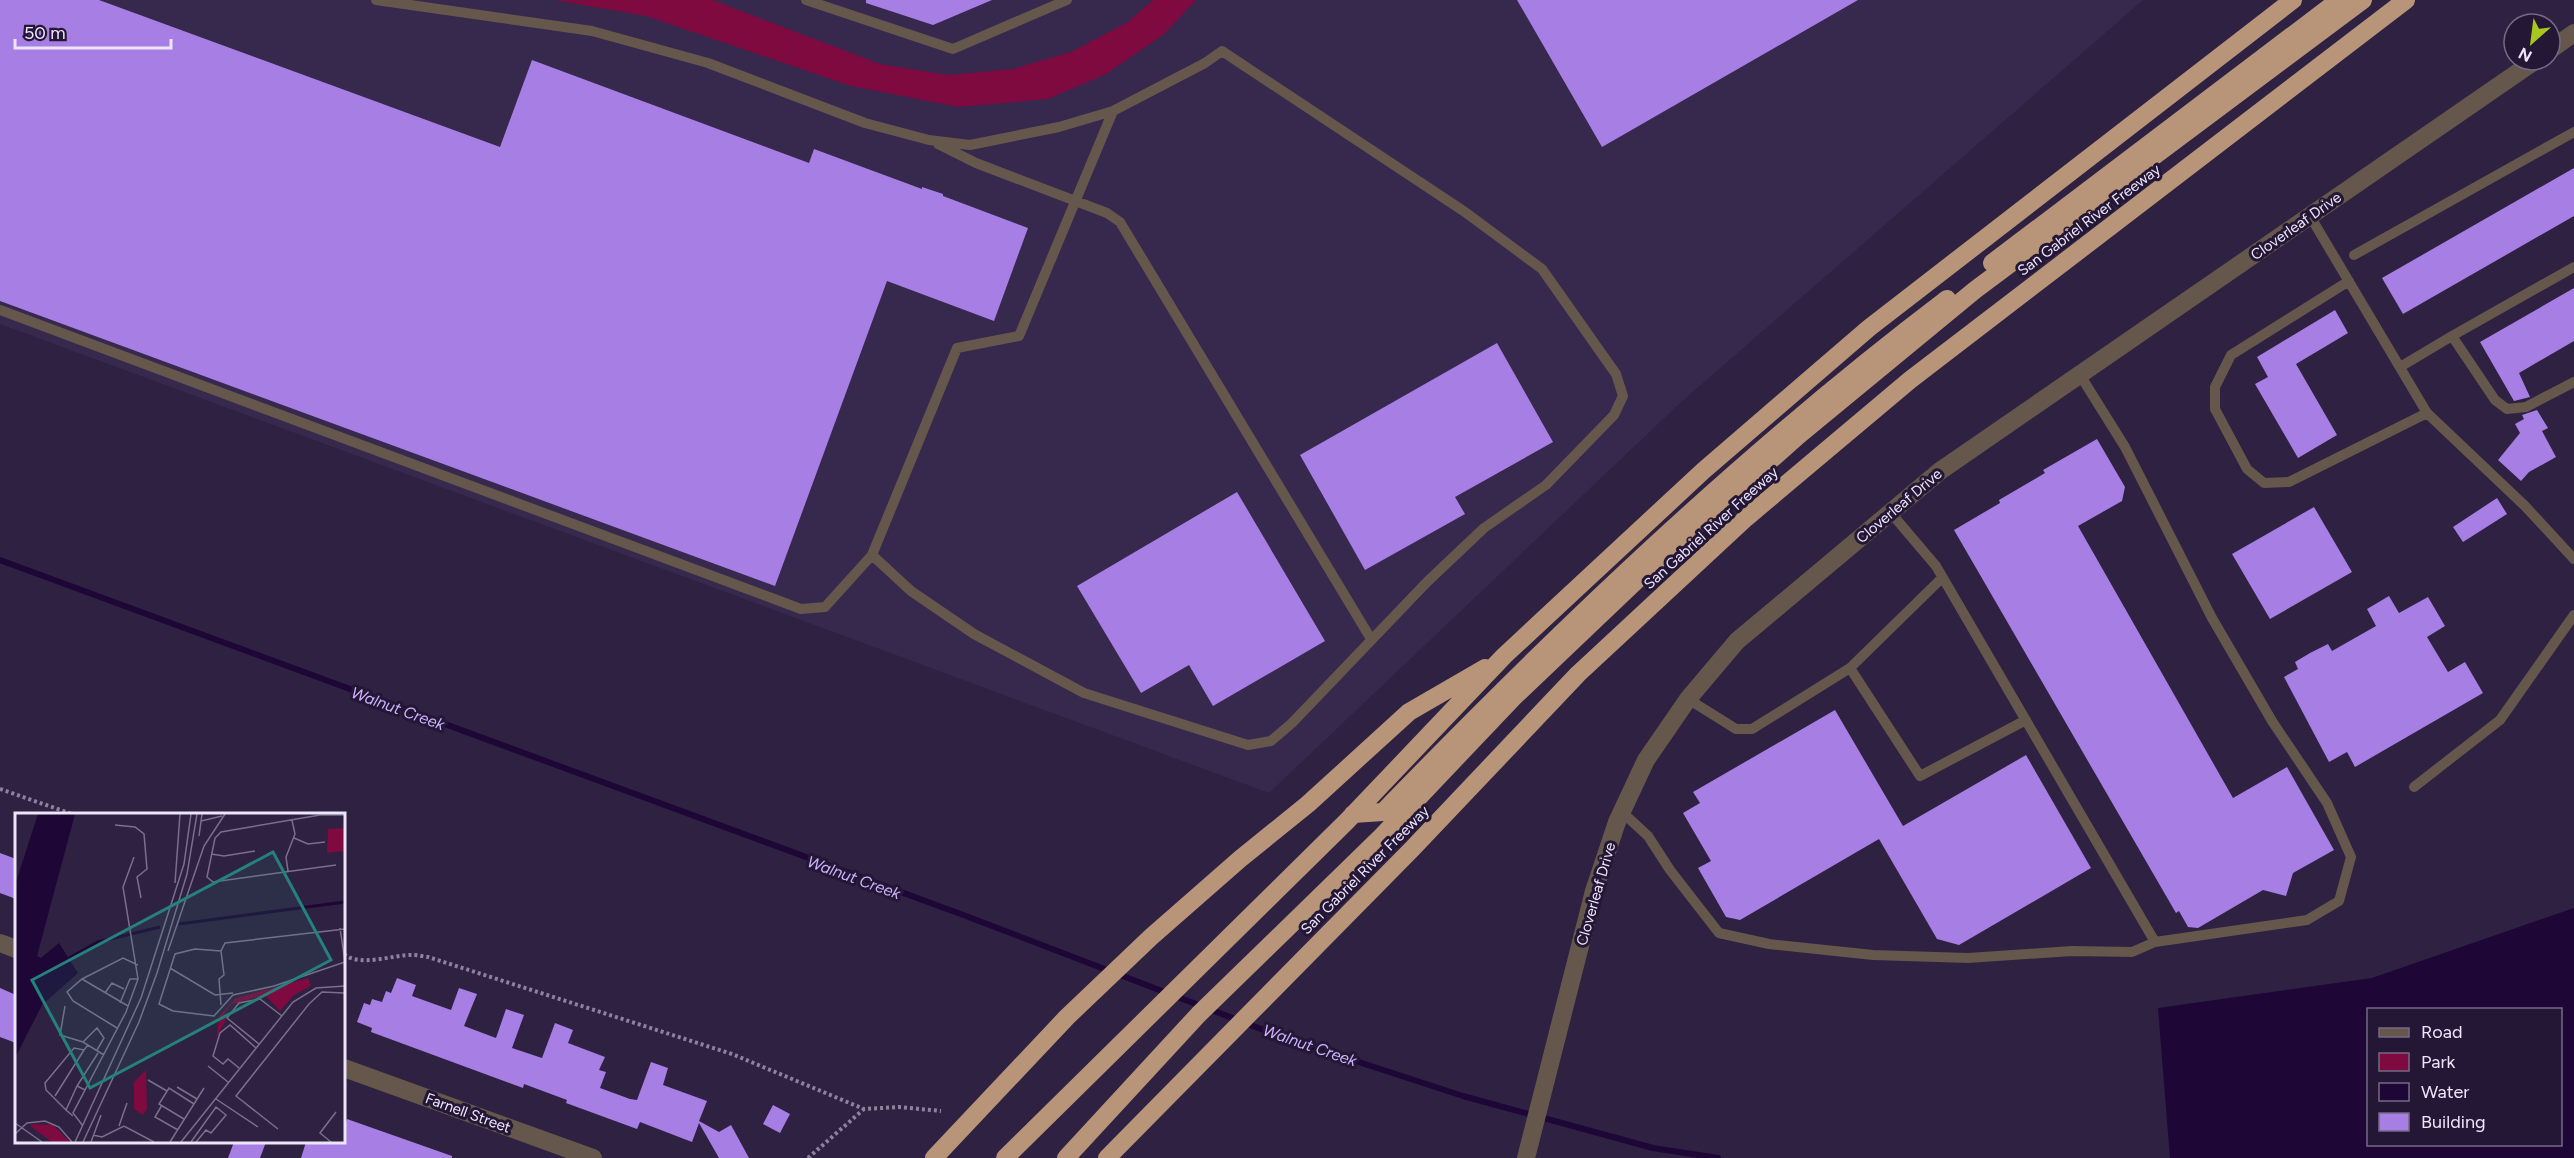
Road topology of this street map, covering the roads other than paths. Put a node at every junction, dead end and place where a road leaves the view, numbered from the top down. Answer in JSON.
{"nodes":[{"id":1,"x":376,"y":0,"type":"edge"},
{"id":2,"x":806,"y":0,"type":"edge"},
{"id":3,"x":1067,"y":0,"type":"edge"},
{"id":4,"x":2292,"y":0,"type":"edge"},
{"id":5,"x":2339,"y":0,"type":"edge"},
{"id":6,"x":2363,"y":0,"type":"edge"},
{"id":7,"x":2406,"y":0,"type":"edge"},
{"id":8,"x":2518,"y":72,"type":"edge"},
{"id":9,"x":1113,"y":111,"type":"junction"},
{"id":10,"x":2574,"y":132,"type":"edge"},
{"id":11,"x":929,"y":140,"type":"junction"},
{"id":12,"x":1076,"y":202,"type":"junction"},
{"id":13,"x":2310,"y":216,"type":"junction"},
{"id":14,"x":2354,"y":255,"type":"dead end"},
{"id":15,"x":2574,"y":267,"type":"edge"},
{"id":16,"x":2349,"y":281,"type":"junction"},
{"id":17,"x":0,"y":310,"type":"edge"},
{"id":18,"x":2452,"y":336,"type":"junction"},
{"id":19,"x":2400,"y":367,"type":"junction"},
{"id":20,"x":2080,"y":375,"type":"junction"},
{"id":21,"x":2574,"y":382,"type":"edge"},
{"id":22,"x":2427,"y":413,"type":"junction"},
{"id":23,"x":1891,"y":513,"type":"junction"},
{"id":24,"x":872,"y":555,"type":"junction"},
{"id":25,"x":2574,"y":559,"type":"edge"},
{"id":26,"x":1942,"y":578,"type":"junction"},
{"id":27,"x":2574,"y":615,"type":"edge"},
{"id":28,"x":1371,"y":639,"type":"junction"},
{"id":29,"x":1504,"y":656,"type":"junction"},
{"id":30,"x":1850,"y":668,"type":"junction"},
{"id":31,"x":1688,"y":699,"type":"junction"},
{"id":32,"x":2026,"y":720,"type":"junction"},
{"id":33,"x":2414,"y":787,"type":"dead end"},
{"id":34,"x":1622,"y":812,"type":"junction"},
{"id":35,"x":1350,"y":817,"type":"junction"},
{"id":36,"x":2155,"y":942,"type":"junction"},
{"id":37,"x":0,"y":943,"type":"edge"},
{"id":38,"x":15,"y":949,"type":"edge"},
{"id":39,"x":345,"y":1068,"type":"edge"},
{"id":40,"x":937,"y":1156,"type":"edge"},
{"id":41,"x":593,"y":1158,"type":"edge"},
{"id":42,"x":1005,"y":1158,"type":"edge"},
{"id":43,"x":1066,"y":1158,"type":"edge"},
{"id":44,"x":1107,"y":1158,"type":"edge"},
{"id":45,"x":1526,"y":1158,"type":"edge"}],
"edges":[{"from":1,"to":11,"type":"lane"},
{"from":2,"to":3,"type":"lane"},
{"from":4,"to":29,"type":"highway"},
{"from":5,"to":35,"type":"highway"},
{"from":6,"to":43,"type":"highway"},
{"from":7,"to":44,"type":"highway","name":"San Gabriel River Freeway"},
{"from":8,"to":13,"type":"street","name":"Cloverleaf Drive"},
{"from":9,"to":11,"type":"lane"},
{"from":9,"to":12,"type":"lane"},
{"from":9,"to":28,"type":"lane"},
{"from":10,"to":14,"type":"lane"},
{"from":11,"to":12,"type":"lane"},
{"from":12,"to":24,"type":"lane"},
{"from":12,"to":28,"type":"lane"},
{"from":13,"to":16,"type":"lane"},
{"from":13,"to":20,"type":"street","name":"Cloverleaf Drive"},
{"from":15,"to":18,"type":"lane"},
{"from":16,"to":19,"type":"lane"},
{"from":16,"to":22,"type":"lane"},
{"from":17,"to":24,"type":"lane"},
{"from":18,"to":19,"type":"lane"},
{"from":18,"to":21,"type":"lane"},
{"from":19,"to":22,"type":"lane"},
{"from":20,"to":23,"type":"street","name":"Cloverleaf Drive"},
{"from":20,"to":36,"type":"lane"},
{"from":22,"to":25,"type":"lane"},
{"from":23,"to":26,"type":"lane"},
{"from":23,"to":31,"type":"street","name":"Cloverleaf Drive"},
{"from":24,"to":28,"type":"lane"},
{"from":26,"to":30,"type":"lane"},
{"from":26,"to":32,"type":"lane"},
{"from":27,"to":33,"type":"lane"},
{"from":29,"to":35,"type":"highway"},
{"from":29,"to":40,"type":"highway"},
{"from":30,"to":31,"type":"lane"},
{"from":30,"to":32,"type":"lane"},
{"from":31,"to":34,"type":"street","name":"Cloverleaf Drive"},
{"from":32,"to":36,"type":"lane"},
{"from":34,"to":36,"type":"lane"},
{"from":34,"to":45,"type":"street","name":"Cloverleaf Drive"},
{"from":35,"to":42,"type":"highway"},
{"from":37,"to":38,"type":"street"},
{"from":39,"to":41,"type":"street","name":"Farnell Street"}]}
